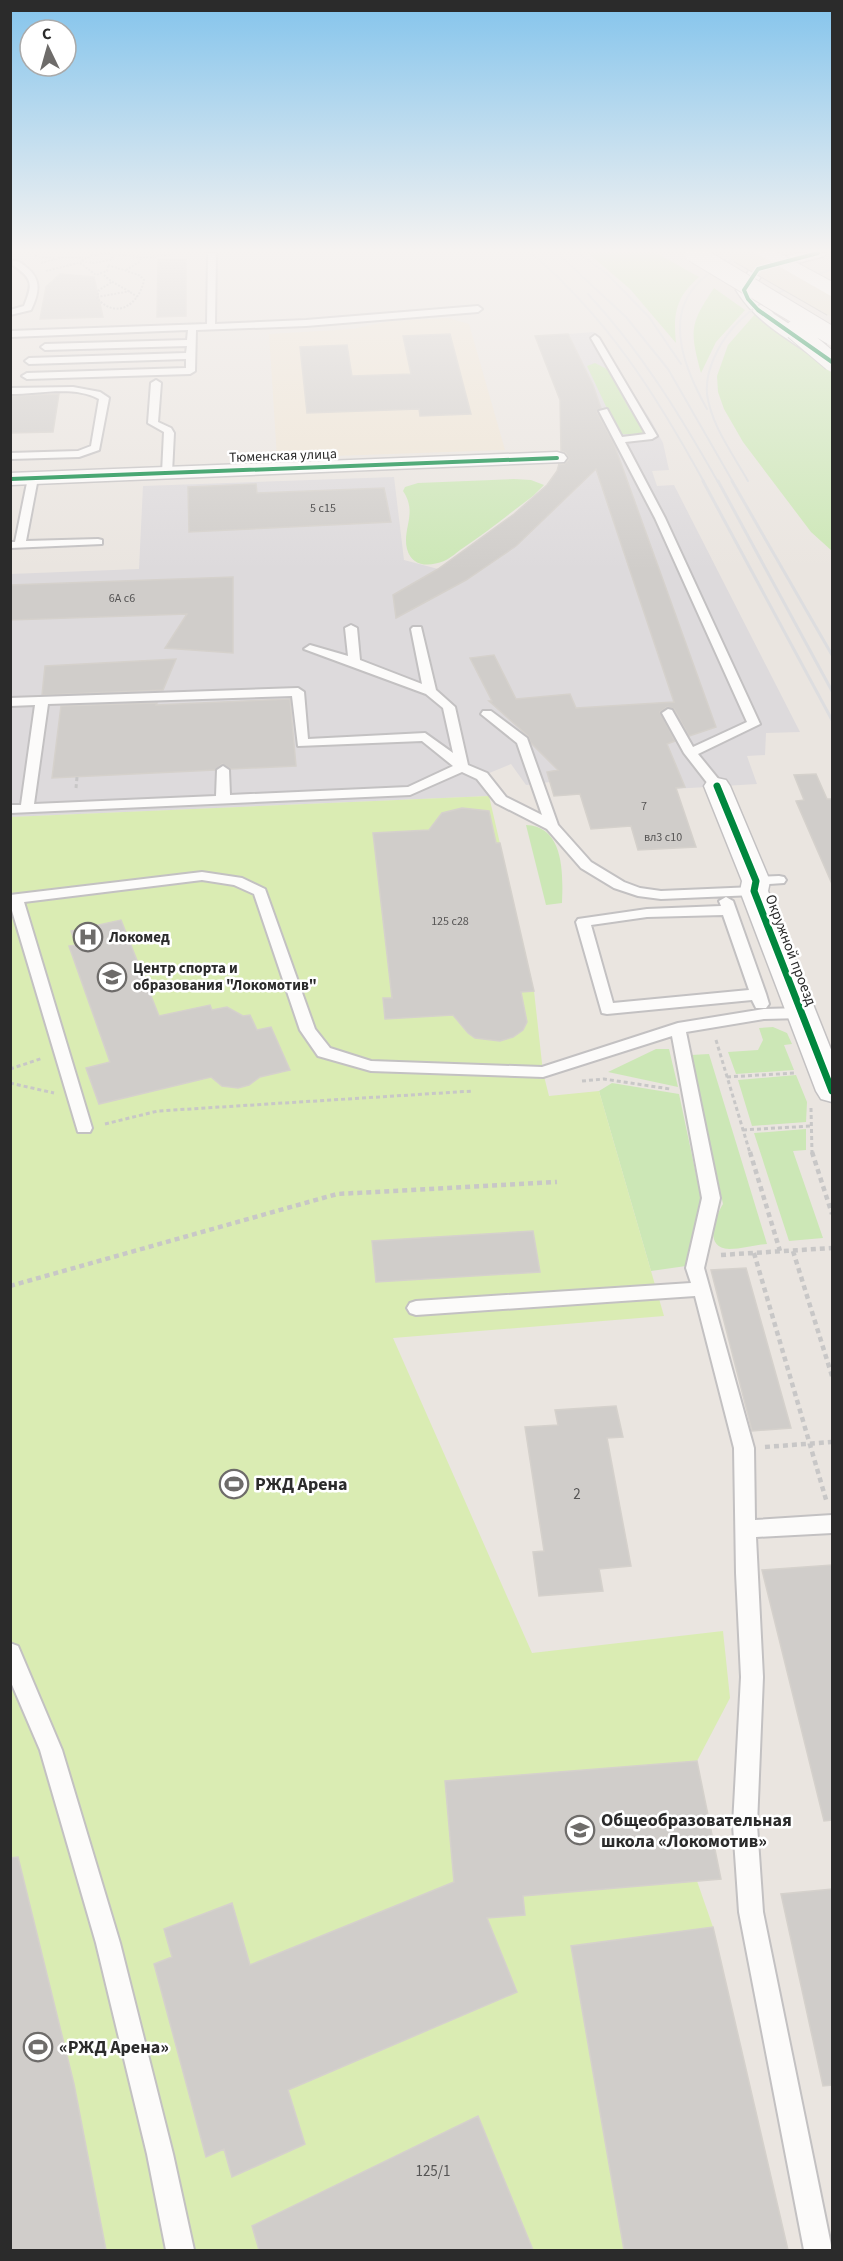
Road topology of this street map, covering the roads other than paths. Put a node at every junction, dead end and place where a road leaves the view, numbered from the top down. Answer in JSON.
{"nodes":[{"id":1,"x":110,"y":359,"type":"edge"},
{"id":2,"x":191,"y":359,"type":"edge"},
{"id":3,"x":608,"y":359,"type":"edge"},
{"id":4,"x":29,"y":361,"type":"dead end"},
{"id":5,"x":27,"y":376,"type":"dead end"},
{"id":6,"x":156,"y":383,"type":"dead end"},
{"id":7,"x":10,"y":391,"type":"edge"},
{"id":8,"x":604,"y":411,"type":"dead end"},
{"id":9,"x":619,"y":440,"type":"junction"},
{"id":10,"x":10,"y":456,"type":"edge"},
{"id":11,"x":557,"y":458,"type":"dead end"},
{"id":12,"x":167,"y":473,"type":"junction"},
{"id":13,"x":33,"y":478,"type":"junction"},
{"id":14,"x":10,"y":479,"type":"edge"},
{"id":15,"x":99,"y":542,"type":"dead end"},
{"id":16,"x":15,"y":544,"type":"edge"},
{"id":17,"x":351,"y":628,"type":"dead end"},
{"id":18,"x":417,"y":629,"type":"dead end"},
{"id":19,"x":310,"y":649,"type":"dead end"},
{"id":20,"x":354,"y":662,"type":"junction"},
{"id":21,"x":430,"y":691,"type":"junction"},
{"id":22,"x":42,"y":701,"type":"junction"},
{"id":23,"x":10,"y":702,"type":"edge"},
{"id":24,"x":668,"y":713,"type":"dead end"},
{"id":25,"x":487,"y":714,"type":"dead end"},
{"id":26,"x":690,"y":753,"type":"junction"},
{"id":27,"x":462,"y":767,"type":"junction"},
{"id":28,"x":223,"y":770,"type":"dead end"},
{"id":29,"x":717,"y":786,"type":"joint"},
{"id":30,"x":224,"y":799,"type":"junction"},
{"id":31,"x":10,"y":808,"type":"edge"},
{"id":32,"x":27,"y":808,"type":"junction"},
{"id":33,"x":552,"y":826,"type":"junction"},
{"id":34,"x":763,"y":884,"type":"junction"},
{"id":35,"x":723,"y":892,"type":"junction"},
{"id":36,"x":13,"y":899,"type":"edge"},
{"id":37,"x":729,"y":910,"type":"junction"},
{"id":38,"x":758,"y":994,"type":"junction"},
{"id":39,"x":801,"y":1013,"type":"junction"},
{"id":40,"x":764,"y":1014,"type":"junction"},
{"id":41,"x":678,"y":1028,"type":"junction"},
{"id":42,"x":832,"y":1091,"type":"edge"},
{"id":43,"x":84,"y":1128,"type":"road end"},
{"id":44,"x":702,"y":1289,"type":"junction"},
{"id":45,"x":416,"y":1308,"type":"dead end"},
{"id":46,"x":831,"y":1518,"type":"edge"},
{"id":47,"x":746,"y":1529,"type":"junction"},
{"id":48,"x":10,"y":1653,"type":"edge"},
{"id":49,"x":180,"y":2250,"type":"edge"},
{"id":50,"x":818,"y":2250,"type":"edge"}],
"edges":[{"from":1,"to":4,"type":"lane"},
{"from":2,"to":5,"type":"lane"},
{"from":3,"to":9,"type":"lane"},
{"from":6,"to":12,"type":"lane"},
{"from":7,"to":10,"type":"lane"},
{"from":8,"to":9,"type":"lane"},
{"from":9,"to":26,"type":"lane"},
{"from":11,"to":12,"type":"street","name":"Тюменская улица"},
{"from":12,"to":13,"type":"street","name":"Тюменская улица"},
{"from":13,"to":14,"type":"street","name":"Тюменская улица"},
{"from":13,"to":16,"type":"lane"},
{"from":15,"to":16,"type":"lane"},
{"from":17,"to":20,"type":"lane"},
{"from":18,"to":21,"type":"lane"},
{"from":19,"to":20,"type":"lane"},
{"from":20,"to":21,"type":"lane"},
{"from":21,"to":27,"type":"lane"},
{"from":22,"to":23,"type":"lane"},
{"from":22,"to":27,"type":"lane"},
{"from":22,"to":32,"type":"lane"},
{"from":24,"to":26,"type":"lane"},
{"from":25,"to":33,"type":"lane"},
{"from":26,"to":29,"type":"lane"},
{"from":27,"to":30,"type":"lane"},
{"from":27,"to":33,"type":"lane"},
{"from":28,"to":30,"type":"lane"},
{"from":29,"to":34,"type":"street","name":"Окружной проезд"},
{"from":30,"to":32,"type":"lane"},
{"from":31,"to":32,"type":"lane"},
{"from":33,"to":35,"type":"lane"},
{"from":34,"to":35,"type":"lane"},
{"from":34,"to":39,"type":"street","name":"Окружной проезд"},
{"from":35,"to":37,"type":"lane"},
{"from":36,"to":41,"type":"lane"},
{"from":36,"to":43,"type":"lane"},
{"from":37,"to":38,"type":"lane"},
{"from":37,"to":38,"type":"lane"},
{"from":38,"to":40,"type":"lane"},
{"from":39,"to":40,"type":"lane"},
{"from":39,"to":42,"type":"street","name":"Окружной проезд"},
{"from":40,"to":41,"type":"lane"},
{"from":41,"to":44,"type":"lane"},
{"from":44,"to":45,"type":"lane"},
{"from":44,"to":47,"type":"lane"},
{"from":46,"to":47,"type":"lane"},
{"from":47,"to":50,"type":"lane"},
{"from":48,"to":49,"type":"lane"}]}
